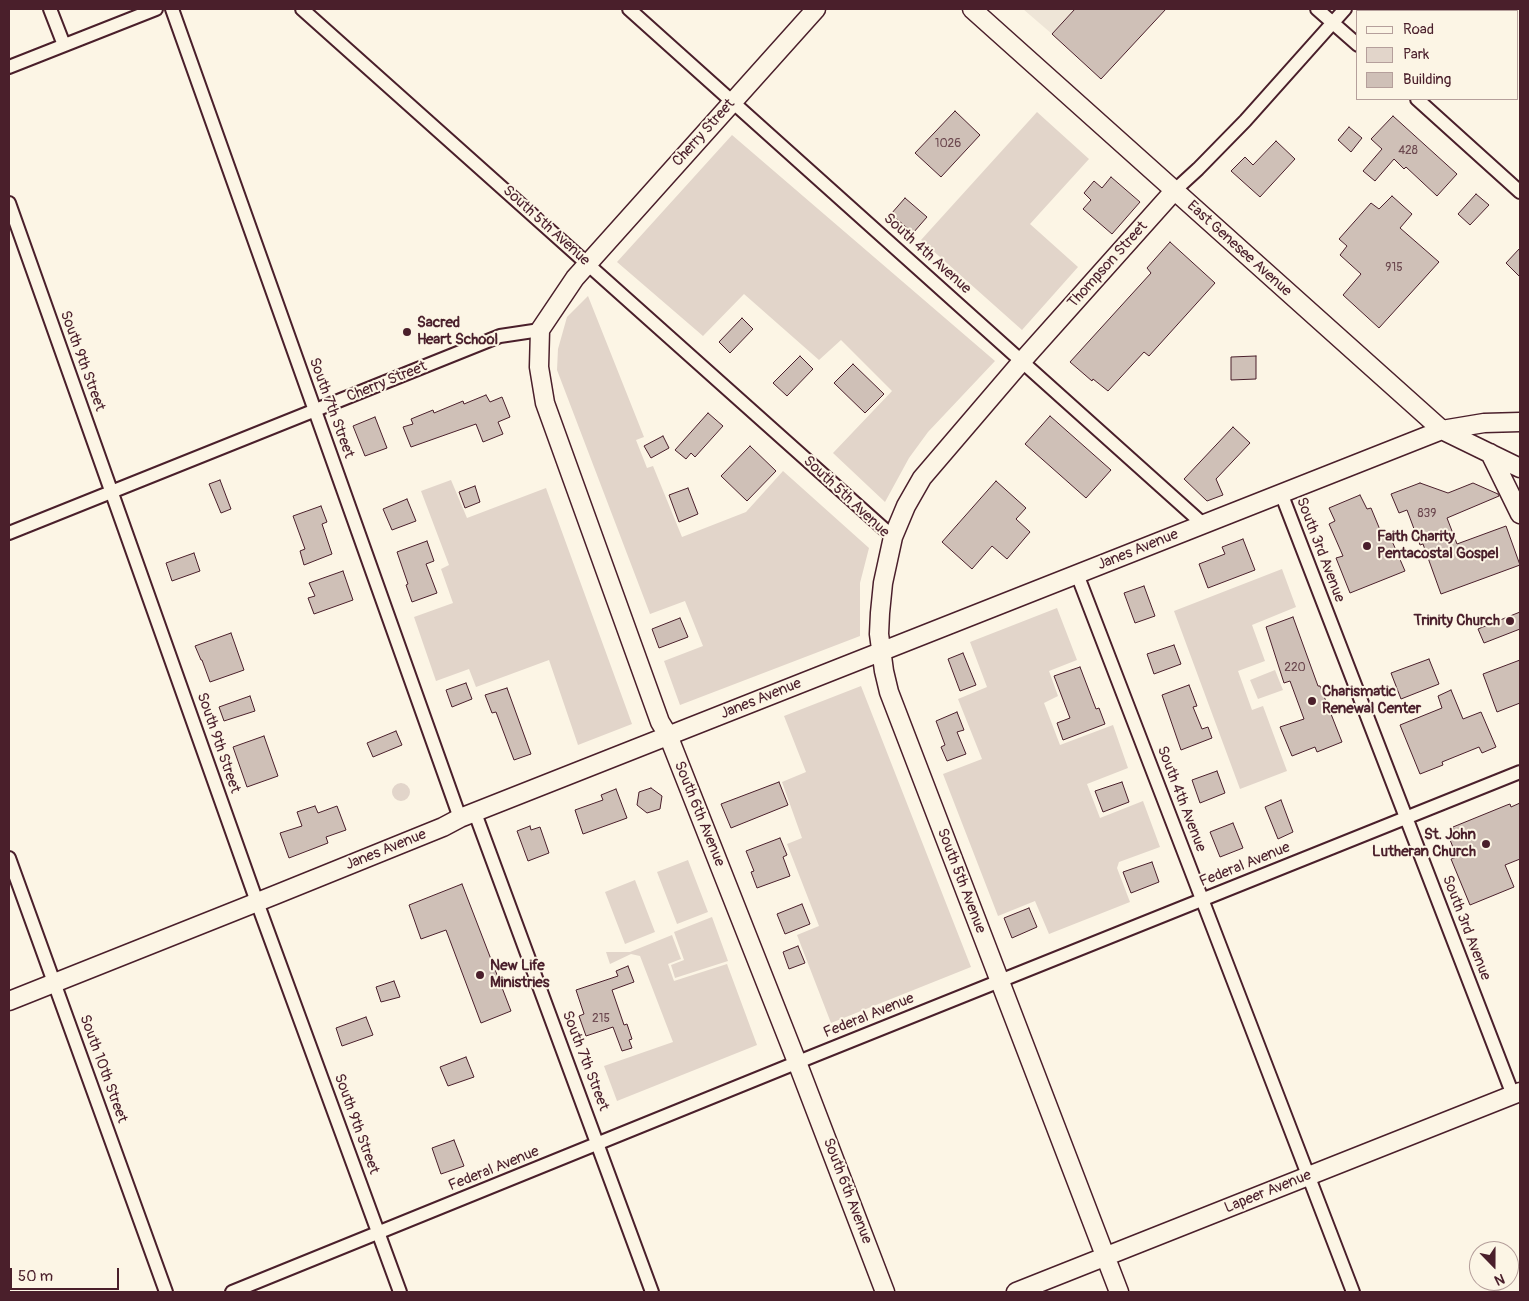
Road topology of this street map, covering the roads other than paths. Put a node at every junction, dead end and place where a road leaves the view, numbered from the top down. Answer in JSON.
{"nodes":[{"id":1,"x":50,"y":9,"type":"edge"},
{"id":2,"x":156,"y":9,"type":"edge"},
{"id":3,"x":172,"y":9,"type":"edge"},
{"id":4,"x":302,"y":9,"type":"edge"},
{"id":5,"x":629,"y":9,"type":"edge"},
{"id":6,"x":816,"y":9,"type":"edge"},
{"id":7,"x":972,"y":9,"type":"edge"},
{"id":8,"x":1317,"y":9,"type":"edge"},
{"id":9,"x":1345,"y":9,"type":"edge"},
{"id":10,"x":1333,"y":23,"type":"junction"},
{"id":11,"x":1356,"y":43,"type":"edge"},
{"id":12,"x":64,"y":46,"type":"junction"},
{"id":13,"x":9,"y":67,"type":"edge"},
{"id":14,"x":1418,"y":100,"type":"edge"},
{"id":15,"x":732,"y":102,"type":"junction"},
{"id":16,"x":1174,"y":191,"type":"junction"},
{"id":17,"x":1520,"y":192,"type":"edge"},
{"id":18,"x":9,"y":203,"type":"edge"},
{"id":19,"x":587,"y":263,"type":"junction"},
{"id":20,"x":540,"y":330,"type":"junction"},
{"id":21,"x":1023,"y":360,"type":"junction"},
{"id":22,"x":315,"y":412,"type":"junction"},
{"id":23,"x":1520,"y":422,"type":"edge"},
{"id":24,"x":1442,"y":430,"type":"junction"},
{"id":25,"x":1490,"y":453,"type":"junction"},
{"id":26,"x":1520,"y":468,"type":"edge"},
{"id":27,"x":112,"y":493,"type":"junction"},
{"id":28,"x":1281,"y":493,"type":"junction"},
{"id":29,"x":1520,"y":514,"type":"edge"},
{"id":30,"x":1203,"y":524,"type":"junction"},
{"id":31,"x":9,"y":533,"type":"edge"},
{"id":32,"x":892,"y":537,"type":"junction"},
{"id":33,"x":1077,"y":574,"type":"junction"},
{"id":34,"x":882,"y":651,"type":"junction"},
{"id":35,"x":668,"y":735,"type":"junction"},
{"id":36,"x":1520,"y":772,"type":"edge"},
{"id":37,"x":468,"y":816,"type":"junction"},
{"id":38,"x":1407,"y":817,"type":"junction"},
{"id":39,"x":9,"y":858,"type":"edge"},
{"id":40,"x":1203,"y":900,"type":"junction"},
{"id":41,"x":257,"y":902,"type":"junction"},
{"id":42,"x":999,"y":981,"type":"junction"},
{"id":43,"x":54,"y":983,"type":"junction"},
{"id":44,"x":9,"y":1001,"type":"edge"},
{"id":45,"x":797,"y":1062,"type":"junction"},
{"id":46,"x":1516,"y":1093,"type":"edge"},
{"id":47,"x":599,"y":1144,"type":"junction"},
{"id":48,"x":1308,"y":1176,"type":"junction"},
{"id":49,"x":379,"y":1233,"type":"junction"},
{"id":50,"x":1105,"y":1256,"type":"junction"},
{"id":51,"x":166,"y":1292,"type":"edge"},
{"id":52,"x":232,"y":1292,"type":"edge"},
{"id":53,"x":400,"y":1292,"type":"edge"},
{"id":54,"x":652,"y":1292,"type":"edge"},
{"id":55,"x":885,"y":1292,"type":"edge"},
{"id":56,"x":1016,"y":1292,"type":"edge"},
{"id":57,"x":1119,"y":1292,"type":"edge"},
{"id":58,"x":1352,"y":1292,"type":"edge"}],
"edges":[{"from":1,"to":12,"type":"street"},
{"from":2,"to":12,"type":"street"},
{"from":3,"to":22,"type":"street","name":"South 7th Street"},
{"from":4,"to":19,"type":"street","name":"South 5th Avenue"},
{"from":5,"to":15,"type":"street","name":"South 4th Avenue"},
{"from":6,"to":15,"type":"street","name":"Cherry Street"},
{"from":7,"to":16,"type":"street","name":"East Genesee Avenue"},
{"from":8,"to":10,"type":"street"},
{"from":9,"to":10,"type":"street","name":"Thompson Street"},
{"from":10,"to":11,"type":"street"},
{"from":10,"to":16,"type":"street","name":"Thompson Street"},
{"from":12,"to":13,"type":"street"},
{"from":14,"to":17,"type":"street"},
{"from":15,"to":19,"type":"street","name":"Cherry Street"},
{"from":15,"to":21,"type":"street","name":"South 4th Avenue"},
{"from":16,"to":21,"type":"street","name":"Thompson Street"},
{"from":16,"to":24,"type":"street","name":"East Genesee Avenue"},
{"from":18,"to":27,"type":"street","name":"South 9th Street"},
{"from":19,"to":20,"type":"street","name":"Cherry Street"},
{"from":19,"to":32,"type":"street","name":"South 5th Avenue"},
{"from":20,"to":22,"type":"street","name":"Cherry Street"},
{"from":20,"to":35,"type":"street","name":"South 6th Avenue"},
{"from":21,"to":30,"type":"street","name":"South 4th Avenue"},
{"from":21,"to":32,"type":"street","name":"Thompson Street"},
{"from":22,"to":27,"type":"street","name":"Cherry Street"},
{"from":22,"to":37,"type":"street","name":"South 7th Street"},
{"from":23,"to":24,"type":"street","name":"Janes Avenue"},
{"from":24,"to":25,"type":"street","name":"East Genesee Avenue"},
{"from":24,"to":28,"type":"street","name":"Janes Avenue"},
{"from":25,"to":26,"type":"street","name":"East Genesee Avenue"},
{"from":25,"to":29,"type":"street"},
{"from":27,"to":31,"type":"street","name":"Cherry Street"},
{"from":27,"to":41,"type":"street","name":"South 9th Street"},
{"from":28,"to":30,"type":"street","name":"Janes Avenue"},
{"from":28,"to":38,"type":"street","name":"South 3rd Avenue"},
{"from":30,"to":33,"type":"street","name":"Janes Avenue"},
{"from":32,"to":34,"type":"street","name":"South 5th Avenue"},
{"from":33,"to":34,"type":"street","name":"Janes Avenue"},
{"from":33,"to":40,"type":"street","name":"South 4th Avenue"},
{"from":34,"to":35,"type":"street","name":"Janes Avenue"},
{"from":34,"to":42,"type":"street","name":"South 5th Avenue"},
{"from":35,"to":37,"type":"street","name":"Janes Avenue"},
{"from":35,"to":45,"type":"street","name":"South 6th Avenue"},
{"from":36,"to":38,"type":"street","name":"Federal Avenue"},
{"from":37,"to":41,"type":"street","name":"Janes Avenue"},
{"from":37,"to":47,"type":"street","name":"South 7th Street"},
{"from":38,"to":40,"type":"street","name":"Federal Avenue"},
{"from":38,"to":46,"type":"street","name":"South 3rd Avenue"},
{"from":39,"to":43,"type":"street","name":"South 10th Street"},
{"from":40,"to":42,"type":"street","name":"Federal Avenue"},
{"from":40,"to":48,"type":"street","name":"South 4th Avenue"},
{"from":41,"to":43,"type":"street","name":"Janes Avenue"},
{"from":41,"to":49,"type":"street","name":"South 9th Street"},
{"from":42,"to":45,"type":"street","name":"Federal Avenue"},
{"from":42,"to":50,"type":"street","name":"South 5th Avenue"},
{"from":43,"to":44,"type":"street","name":"Janes Avenue"},
{"from":43,"to":51,"type":"street","name":"South 10th Street"},
{"from":45,"to":47,"type":"street","name":"Federal Avenue"},
{"from":45,"to":55,"type":"street","name":"South 6th Avenue"},
{"from":46,"to":48,"type":"street","name":"Lapeer Avenue"},
{"from":47,"to":49,"type":"street","name":"Federal Avenue"},
{"from":47,"to":54,"type":"street","name":"South 7th Street"},
{"from":48,"to":50,"type":"street","name":"Lapeer Avenue"},
{"from":48,"to":58,"type":"street","name":"South 4th Avenue"},
{"from":49,"to":52,"type":"street","name":"Federal Avenue"},
{"from":49,"to":53,"type":"street","name":"South 9th Street"},
{"from":50,"to":56,"type":"street","name":"Lapeer Avenue"},
{"from":50,"to":57,"type":"street","name":"South 5th Avenue"}]}
